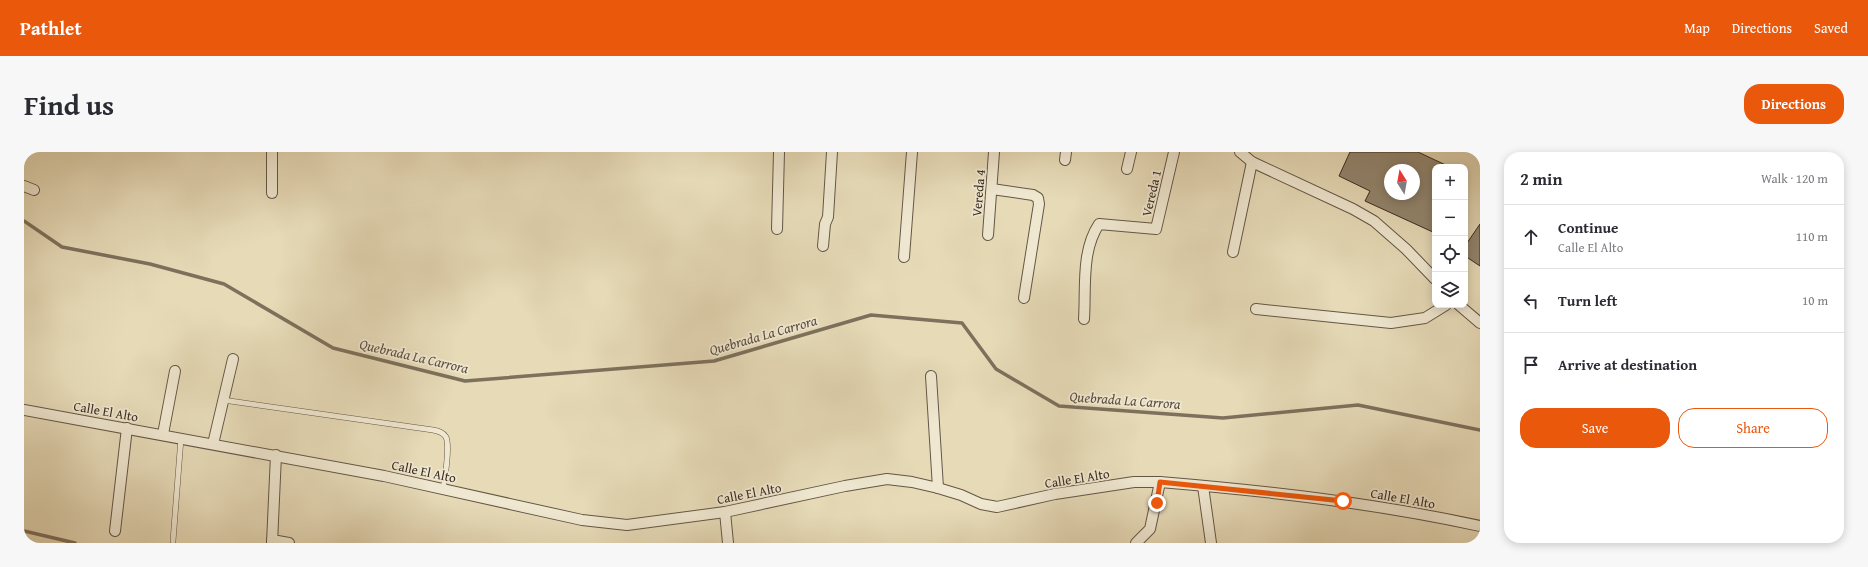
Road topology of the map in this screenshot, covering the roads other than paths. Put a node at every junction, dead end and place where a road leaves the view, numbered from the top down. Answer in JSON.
{"nodes":[{"id":1,"x":272,"y":152,"type":"edge"},
{"id":2,"x":779,"y":152,"type":"edge"},
{"id":3,"x":832,"y":152,"type":"edge"},
{"id":4,"x":912,"y":152,"type":"edge"},
{"id":5,"x":994,"y":152,"type":"edge"},
{"id":6,"x":1130,"y":152,"type":"edge"},
{"id":7,"x":1174,"y":152,"type":"edge"},
{"id":8,"x":1240,"y":152,"type":"edge"},
{"id":9,"x":1252,"y":162,"type":"junction"},
{"id":10,"x":1127,"y":169,"type":"dead end"},
{"id":11,"x":24,"y":186,"type":"edge"},
{"id":12,"x":992,"y":189,"type":"junction"},
{"id":13,"x":34,"y":190,"type":"dead end"},
{"id":14,"x":272,"y":193,"type":"dead end"},
{"id":15,"x":778,"y":229,"type":"dead end"},
{"id":16,"x":988,"y":235,"type":"dead end"},
{"id":17,"x":823,"y":246,"type":"dead end"},
{"id":18,"x":1233,"y":252,"type":"dead end"},
{"id":19,"x":904,"y":257,"type":"dead end"},
{"id":20,"x":1432,"y":276,"type":"edge"},
{"id":21,"x":1024,"y":298,"type":"dead end"},
{"id":22,"x":1441,"y":308,"type":"edge"},
{"id":23,"x":1462,"y":308,"type":"edge"},
{"id":24,"x":1256,"y":309,"type":"dead end"},
{"id":25,"x":1084,"y":319,"type":"dead end"},
{"id":26,"x":1480,"y":323,"type":"edge"},
{"id":27,"x":233,"y":359,"type":"dead end"},
{"id":28,"x":175,"y":371,"type":"dead end"},
{"id":29,"x":931,"y":376,"type":"dead end"},
{"id":30,"x":223,"y":400,"type":"junction"},
{"id":31,"x":24,"y":410,"type":"edge"},
{"id":32,"x":127,"y":428,"type":"junction"},
{"id":33,"x":163,"y":434,"type":"junction"},
{"id":34,"x":181,"y":438,"type":"junction"},
{"id":35,"x":213,"y":444,"type":"junction"},
{"id":36,"x":276,"y":455,"type":"junction"},
{"id":37,"x":1160,"y":482,"type":"junction"},
{"id":38,"x":1203,"y":486,"type":"junction"},
{"id":39,"x":443,"y":488,"type":"junction"},
{"id":40,"x":938,"y":488,"type":"junction"},
{"id":41,"x":725,"y":512,"type":"junction"},
{"id":42,"x":1480,"y":526,"type":"edge"},
{"id":43,"x":115,"y":531,"type":"dead end"},
{"id":44,"x":173,"y":541,"type":"dead end"},
{"id":45,"x":272,"y":542,"type":"edge"},
{"id":46,"x":289,"y":543,"type":"edge"},
{"id":47,"x":728,"y":543,"type":"edge"},
{"id":48,"x":1136,"y":543,"type":"edge"},
{"id":49,"x":1210,"y":543,"type":"edge"}],
"edges":[{"from":1,"to":14,"type":"street"},
{"from":2,"to":15,"type":"street"},
{"from":3,"to":17,"type":"street"},
{"from":4,"to":19,"type":"street"},
{"from":5,"to":12,"type":"street","name":"Vereda 4"},
{"from":6,"to":10,"type":"street"},
{"from":7,"to":25,"type":"street","name":"Vereda 1"},
{"from":8,"to":9,"type":"street"},
{"from":9,"to":18,"type":"street"},
{"from":9,"to":20,"type":"street"},
{"from":11,"to":13,"type":"street"},
{"from":12,"to":16,"type":"street","name":"Vereda 4"},
{"from":12,"to":21,"type":"street"},
{"from":22,"to":24,"type":"street"},
{"from":23,"to":26,"type":"street"},
{"from":27,"to":30,"type":"street"},
{"from":28,"to":33,"type":"street"},
{"from":29,"to":40,"type":"street"},
{"from":30,"to":35,"type":"street"},
{"from":30,"to":39,"type":"lane"},
{"from":31,"to":32,"type":"street","name":"Calle El Alto"},
{"from":32,"to":33,"type":"street","name":"Calle El Alto"},
{"from":32,"to":43,"type":"street"},
{"from":33,"to":34,"type":"street","name":"Calle El Alto"},
{"from":34,"to":35,"type":"street","name":"Calle El Alto"},
{"from":34,"to":44,"type":"lane"},
{"from":35,"to":36,"type":"street","name":"Calle El Alto"},
{"from":36,"to":39,"type":"street","name":"Calle El Alto"},
{"from":36,"to":45,"type":"street"},
{"from":37,"to":38,"type":"street","name":"Calle El Alto"},
{"from":37,"to":40,"type":"street","name":"Calle El Alto"},
{"from":37,"to":48,"type":"street"},
{"from":38,"to":42,"type":"street","name":"Calle El Alto"},
{"from":38,"to":49,"type":"street"},
{"from":39,"to":41,"type":"street","name":"Calle El Alto"},
{"from":40,"to":41,"type":"street","name":"Calle El Alto"},
{"from":41,"to":47,"type":"street"},
{"from":45,"to":46,"type":"street"}]}
